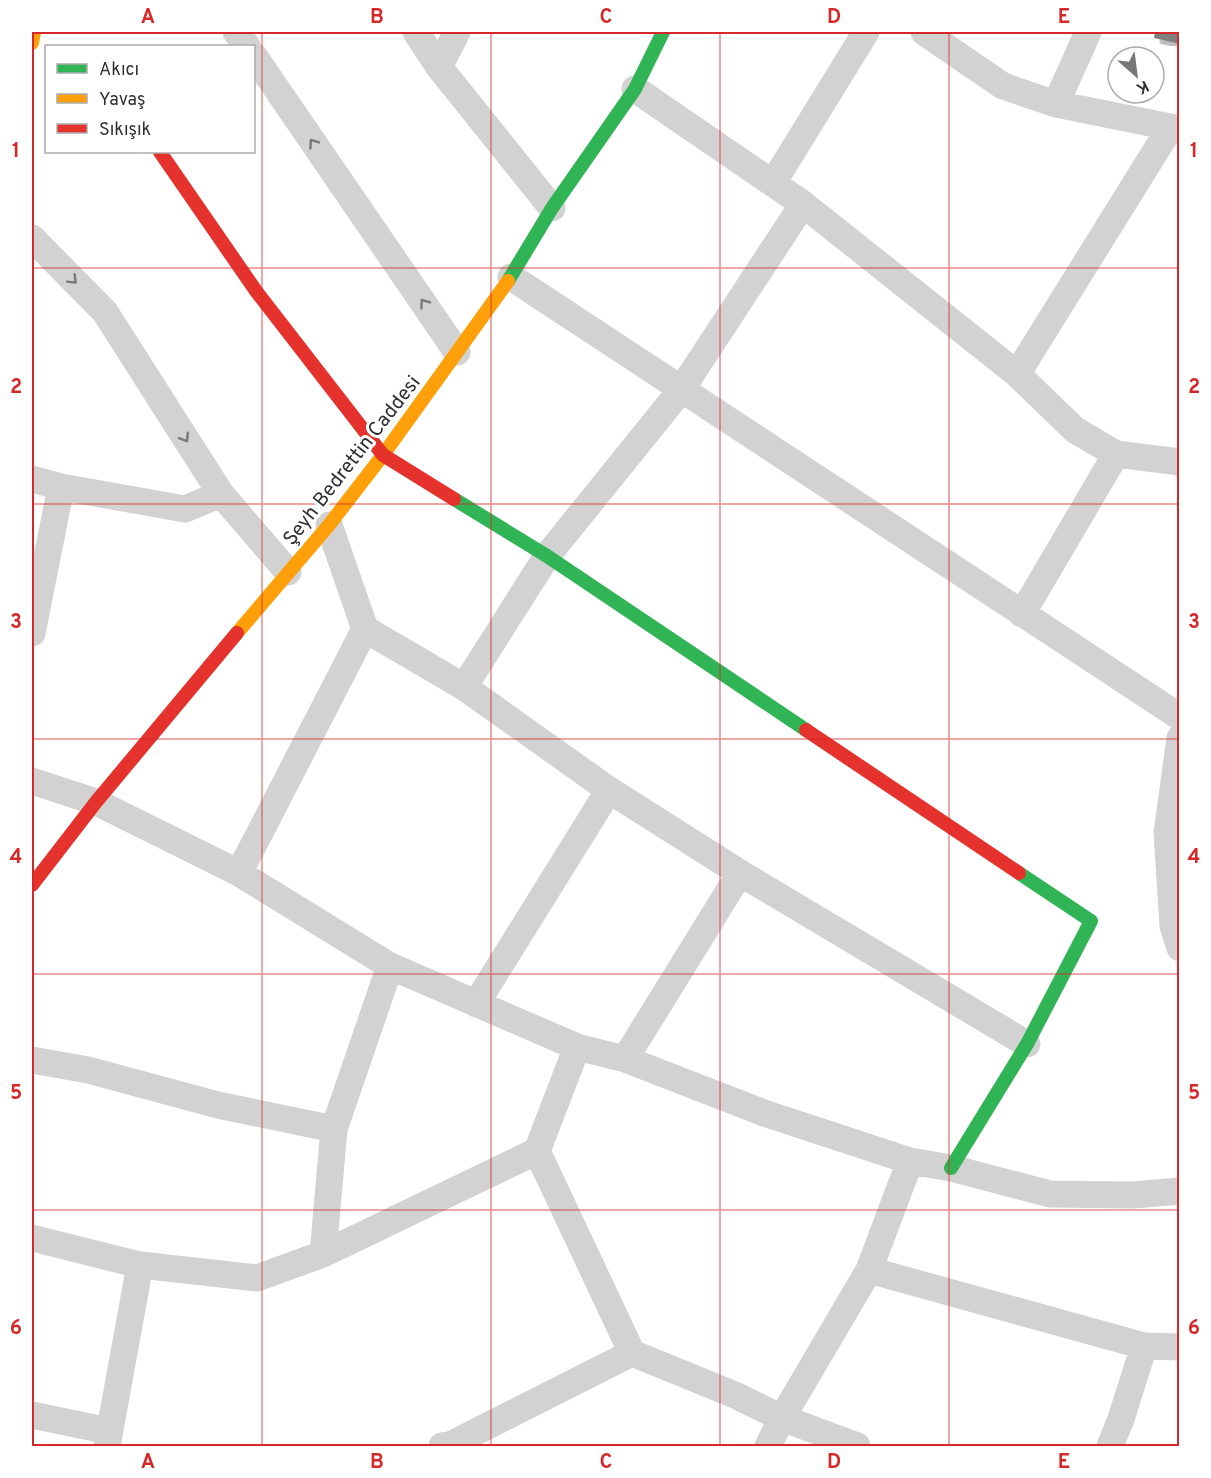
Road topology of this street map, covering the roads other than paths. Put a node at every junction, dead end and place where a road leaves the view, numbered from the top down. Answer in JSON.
{"nodes":[{"id":1,"x":34,"y":32,"type":"edge"},
{"id":2,"x":236,"y":32,"type":"edge"},
{"id":3,"x":416,"y":32,"type":"edge"},
{"id":4,"x":457,"y":32,"type":"edge"},
{"id":5,"x":663,"y":32,"type":"edge"},
{"id":6,"x":866,"y":32,"type":"edge"},
{"id":7,"x":924,"y":32,"type":"edge"},
{"id":8,"x":1088,"y":32,"type":"edge"},
{"id":9,"x":32,"y":43,"type":"edge"},
{"id":10,"x":246,"y":45,"type":"edge"},
{"id":11,"x":255,"y":57,"type":"edge"},
{"id":12,"x":439,"y":67,"type":"junction"},
{"id":13,"x":635,"y":89,"type":"junction"},
{"id":14,"x":1056,"y":104,"type":"junction"},
{"id":15,"x":1175,"y":128,"type":"edge"},
{"id":16,"x":161,"y":153,"type":"edge"},
{"id":17,"x":773,"y":183,"type":"junction"},
{"id":18,"x":803,"y":204,"type":"junction"},
{"id":19,"x":552,"y":208,"type":"junction"},
{"id":20,"x":32,"y":238,"type":"edge"},
{"id":21,"x":511,"y":277,"type":"junction"},
{"id":22,"x":457,"y":352,"type":"junction"},
{"id":23,"x":1017,"y":374,"type":"junction"},
{"id":24,"x":681,"y":390,"type":"junction"},
{"id":25,"x":1116,"y":454,"type":"junction"},
{"id":26,"x":383,"y":455,"type":"junction"},
{"id":27,"x":1179,"y":462,"type":"edge"},
{"id":28,"x":32,"y":479,"type":"edge"},
{"id":29,"x":62,"y":487,"type":"junction"},
{"id":30,"x":221,"y":494,"type":"junction"},
{"id":31,"x":329,"y":525,"type":"junction"},
{"id":32,"x":547,"y":556,"type":"junction"},
{"id":33,"x":288,"y":572,"type":"junction"},
{"id":34,"x":1022,"y":614,"type":"junction"},
{"id":35,"x":365,"y":629,"type":"junction"},
{"id":36,"x":32,"y":633,"type":"edge"},
{"id":37,"x":464,"y":687,"type":"junction"},
{"id":38,"x":1179,"y":717,"type":"edge"},
{"id":39,"x":1179,"y":738,"type":"edge"},
{"id":40,"x":32,"y":781,"type":"edge"},
{"id":41,"x":609,"y":790,"type":"junction"},
{"id":42,"x":96,"y":802,"type":"junction"},
{"id":43,"x":240,"y":873,"type":"junction"},
{"id":44,"x":740,"y":873,"type":"junction"},
{"id":45,"x":32,"y":885,"type":"edge"},
{"id":46,"x":1179,"y":948,"type":"edge"},
{"id":47,"x":390,"y":966,"type":"junction"},
{"id":48,"x":476,"y":1004,"type":"junction"},
{"id":49,"x":1027,"y":1044,"type":"junction"},
{"id":50,"x":577,"y":1047,"type":"junction"},
{"id":51,"x":625,"y":1059,"type":"junction"},
{"id":52,"x":32,"y":1060,"type":"edge"},
{"id":53,"x":334,"y":1129,"type":"junction"},
{"id":54,"x":537,"y":1151,"type":"junction"},
{"id":55,"x":910,"y":1161,"type":"junction"},
{"id":56,"x":951,"y":1168,"type":"junction"},
{"id":57,"x":1179,"y":1191,"type":"edge"},
{"id":58,"x":32,"y":1238,"type":"edge"},
{"id":59,"x":323,"y":1254,"type":"junction"},
{"id":60,"x":140,"y":1265,"type":"junction"},
{"id":61,"x":869,"y":1270,"type":"junction"},
{"id":62,"x":1144,"y":1346,"type":"junction"},
{"id":63,"x":1179,"y":1347,"type":"edge"},
{"id":64,"x":632,"y":1353,"type":"junction"},
{"id":65,"x":32,"y":1415,"type":"edge"},
{"id":66,"x":782,"y":1418,"type":"junction"},
{"id":67,"x":108,"y":1439,"type":"edge"},
{"id":68,"x":442,"y":1446,"type":"edge"},
{"id":69,"x":768,"y":1446,"type":"edge"},
{"id":70,"x":857,"y":1446,"type":"edge"},
{"id":71,"x":1110,"y":1446,"type":"edge"}],
"edges":[{"from":1,"to":9,"type":"street"},
{"from":2,"to":10,"type":"street"},
{"from":3,"to":12,"type":"street"},
{"from":4,"to":12,"type":"street"},
{"from":5,"to":13,"type":"street","name":"Şeyh Bedrettin Caddesi"},
{"from":6,"to":17,"type":"street"},
{"from":7,"to":14,"type":"street"},
{"from":8,"to":14,"type":"street"},
{"from":22,"to":11,"type":"street","one_way":true},
{"from":12,"to":19,"type":"street"},
{"from":13,"to":17,"type":"street"},
{"from":13,"to":19,"type":"street","name":"Şeyh Bedrettin Caddesi"},
{"from":14,"to":15,"type":"street"},
{"from":15,"to":23,"type":"street"},
{"from":16,"to":26,"type":"street"},
{"from":17,"to":18,"type":"street"},
{"from":18,"to":23,"type":"street"},
{"from":18,"to":24,"type":"street"},
{"from":19,"to":21,"type":"street","name":"Şeyh Bedrettin Caddesi"},
{"from":20,"to":30,"type":"street","one_way":true},
{"from":21,"to":22,"type":"street","name":"Şeyh Bedrettin Caddesi"},
{"from":21,"to":24,"type":"street"},
{"from":22,"to":26,"type":"street","name":"Şeyh Bedrettin Caddesi"},
{"from":23,"to":25,"type":"street"},
{"from":24,"to":32,"type":"street"},
{"from":24,"to":34,"type":"street"},
{"from":25,"to":27,"type":"street"},
{"from":25,"to":34,"type":"street"},
{"from":26,"to":31,"type":"street","name":"Şeyh Bedrettin Caddesi"},
{"from":26,"to":32,"type":"street"},
{"from":28,"to":29,"type":"street"},
{"from":29,"to":30,"type":"street"},
{"from":29,"to":36,"type":"street"},
{"from":30,"to":33,"type":"street"},
{"from":31,"to":33,"type":"street","name":"Şeyh Bedrettin Caddesi"},
{"from":31,"to":35,"type":"street"},
{"from":32,"to":37,"type":"street"},
{"from":32,"to":49,"type":"street"},
{"from":33,"to":42,"type":"street","name":"Şeyh Bedrettin Caddesi"},
{"from":34,"to":38,"type":"street"},
{"from":35,"to":37,"type":"street"},
{"from":35,"to":43,"type":"street"},
{"from":37,"to":41,"type":"street"},
{"from":39,"to":46,"type":"street"},
{"from":40,"to":42,"type":"street"},
{"from":41,"to":44,"type":"street"},
{"from":41,"to":48,"type":"street"},
{"from":42,"to":43,"type":"street"},
{"from":42,"to":45,"type":"street","name":"Şeyh Bedrettin Caddesi"},
{"from":43,"to":47,"type":"street"},
{"from":44,"to":49,"type":"street"},
{"from":44,"to":51,"type":"street"},
{"from":47,"to":48,"type":"street"},
{"from":47,"to":53,"type":"street"},
{"from":48,"to":50,"type":"street"},
{"from":49,"to":56,"type":"street"},
{"from":50,"to":51,"type":"street"},
{"from":50,"to":54,"type":"street"},
{"from":51,"to":55,"type":"street"},
{"from":52,"to":53,"type":"street"},
{"from":53,"to":59,"type":"street"},
{"from":54,"to":59,"type":"street"},
{"from":54,"to":64,"type":"street"},
{"from":55,"to":56,"type":"street"},
{"from":55,"to":61,"type":"street"},
{"from":56,"to":57,"type":"street"},
{"from":58,"to":60,"type":"street"},
{"from":59,"to":60,"type":"street"},
{"from":60,"to":67,"type":"street"},
{"from":61,"to":62,"type":"street"},
{"from":61,"to":66,"type":"street"},
{"from":62,"to":63,"type":"street"},
{"from":62,"to":71,"type":"street"},
{"from":64,"to":66,"type":"street"},
{"from":64,"to":68,"type":"street"},
{"from":65,"to":67,"type":"street"},
{"from":66,"to":69,"type":"street"},
{"from":66,"to":70,"type":"street"}]}
